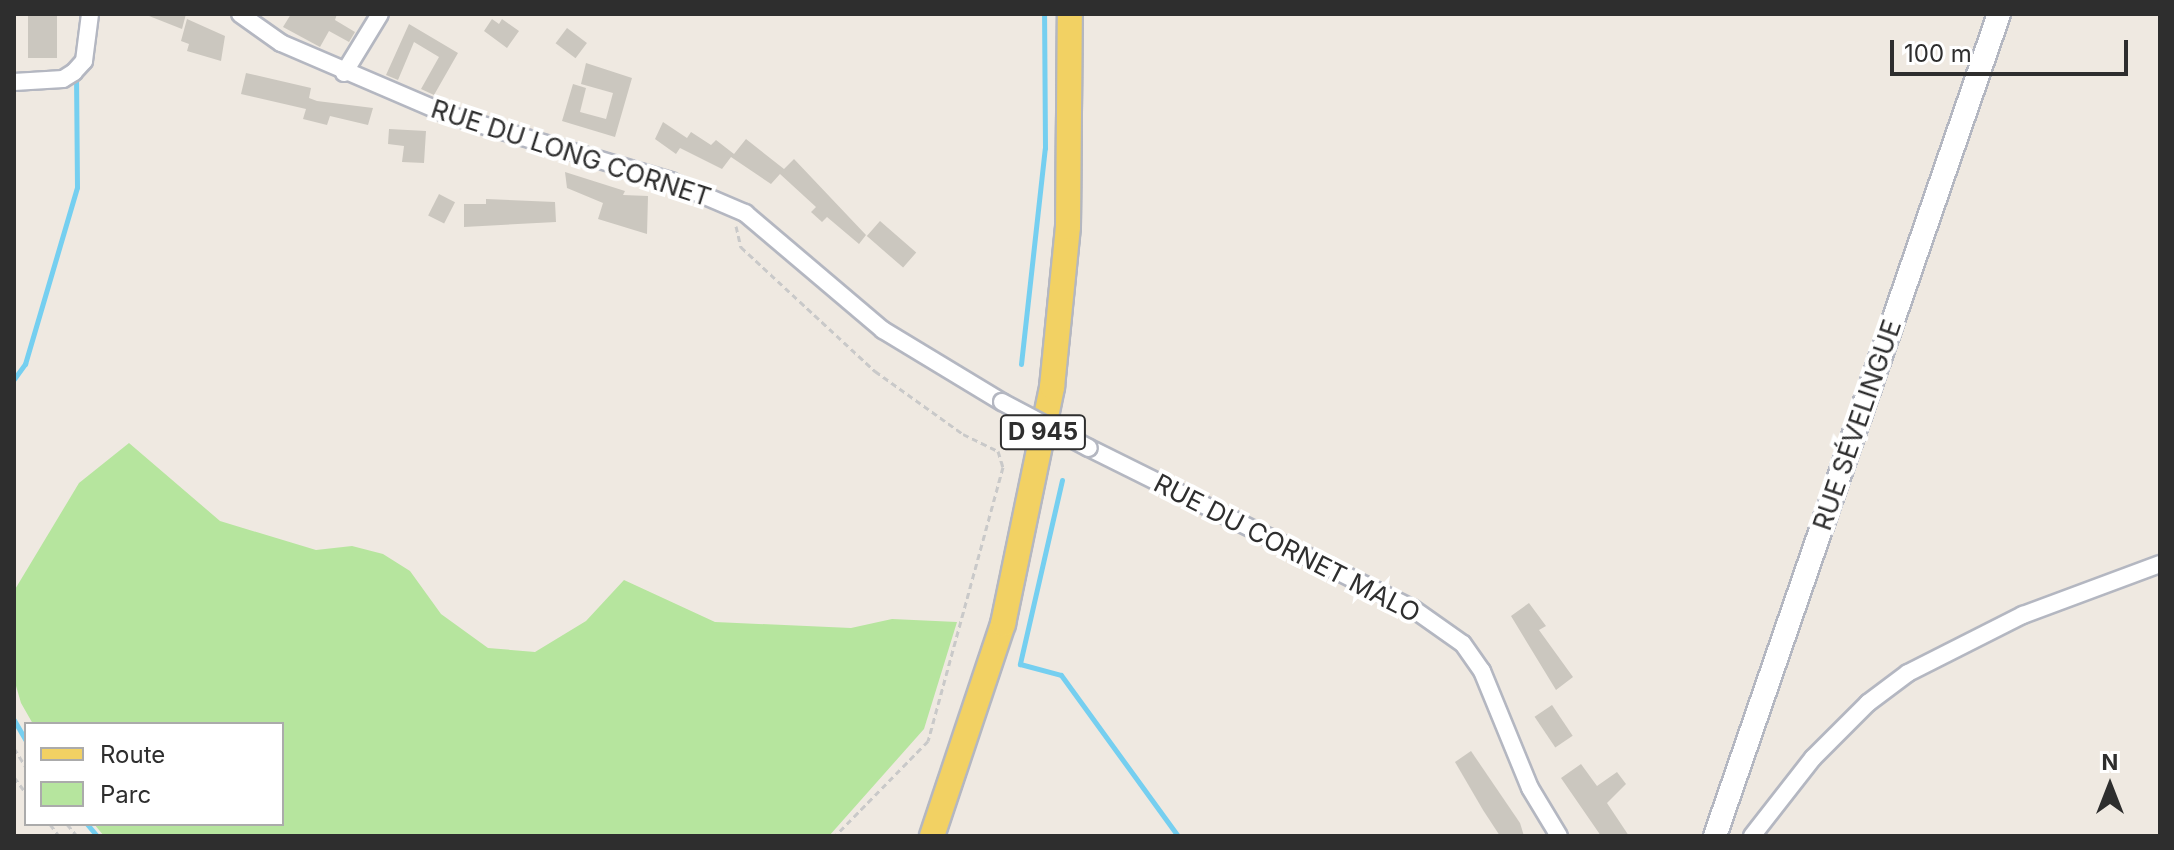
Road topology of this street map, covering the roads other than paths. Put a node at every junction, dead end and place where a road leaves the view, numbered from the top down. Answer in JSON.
{"nodes":[{"id":1,"x":90,"y":14,"type":"edge"},
{"id":2,"x":240,"y":14,"type":"edge"},
{"id":3,"x":380,"y":14,"type":"edge"},
{"id":4,"x":1070,"y":14,"type":"edge"},
{"id":5,"x":1999,"y":14,"type":"edge"},
{"id":6,"x":344,"y":73,"type":"junction"},
{"id":7,"x":14,"y":82,"type":"edge"},
{"id":8,"x":1002,"y":402,"type":"joint"},
{"id":9,"x":2160,"y":564,"type":"edge"},
{"id":10,"x":932,"y":836,"type":"edge"},
{"id":11,"x":1559,"y":836,"type":"edge"},
{"id":12,"x":1715,"y":836,"type":"edge"},
{"id":13,"x":1752,"y":836,"type":"edge"}],
"edges":[{"from":1,"to":7,"type":"street"},
{"from":2,"to":6,"type":"street","name":"RUE DU LONG CORNET"},
{"from":3,"to":6,"type":"street"},
{"from":4,"to":10,"type":"main road","number":"D 945"},
{"from":5,"to":12,"type":"main road","name":"RUE SÉVELINGUE"},
{"from":6,"to":8,"type":"street","name":"RUE DU LONG CORNET"},
{"from":8,"to":11,"type":"street","name":"RUE DU CORNET MALO","bridge":true},
{"from":9,"to":13,"type":"street"}]}
